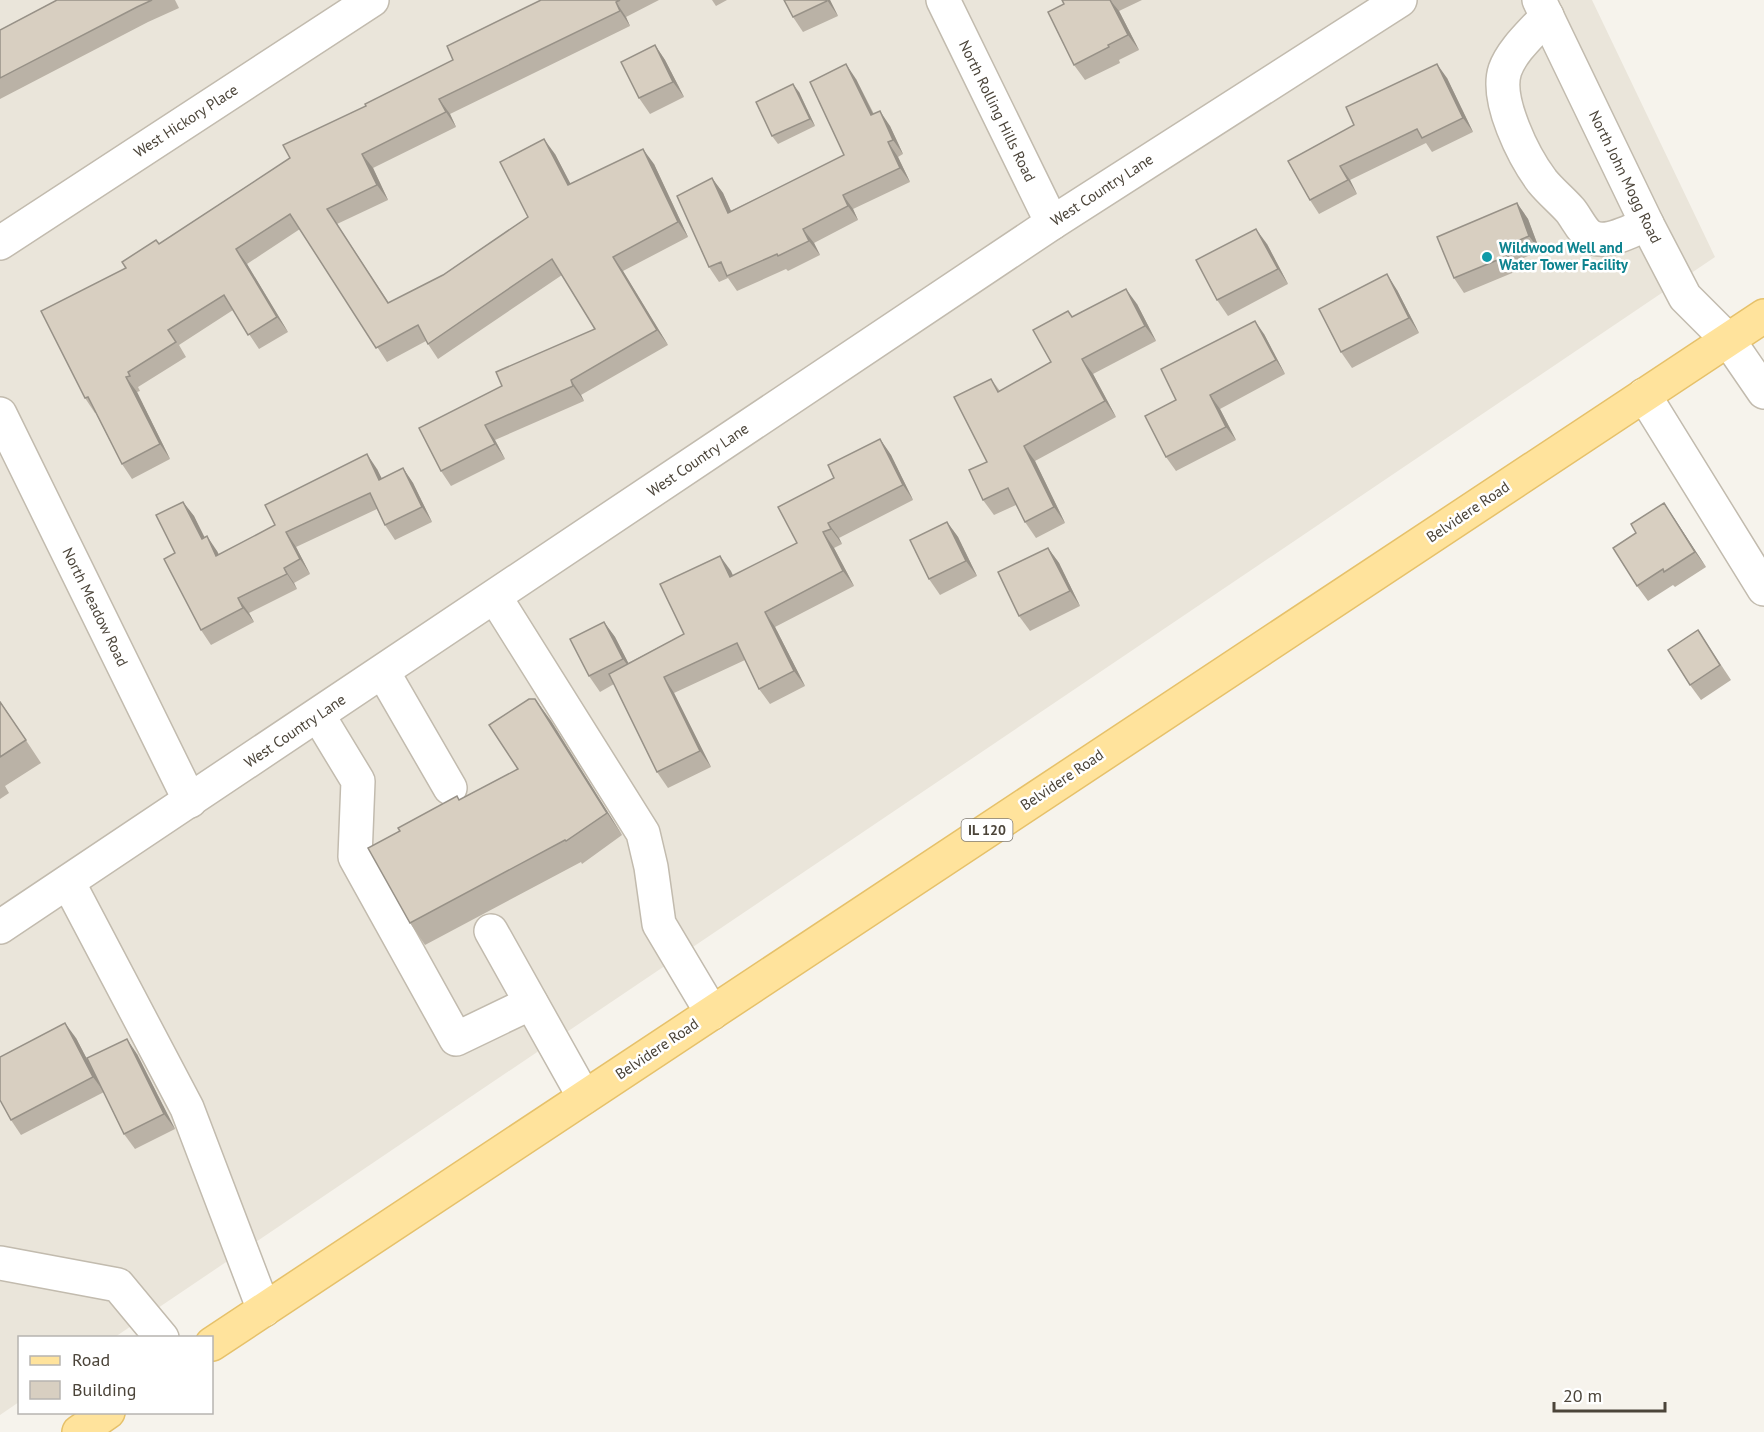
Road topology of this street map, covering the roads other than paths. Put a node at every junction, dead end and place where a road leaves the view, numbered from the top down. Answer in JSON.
{"nodes":[{"id":1,"x":372,"y":0,"type":"edge"},
{"id":2,"x":943,"y":0,"type":"edge"},
{"id":3,"x":1400,"y":0,"type":"edge"},
{"id":4,"x":1543,"y":8,"type":"edge"},
{"id":5,"x":1052,"y":223,"type":"junction"},
{"id":6,"x":1647,"y":224,"type":"junction"},
{"id":7,"x":0,"y":243,"type":"edge"},
{"id":8,"x":1764,"y":316,"type":"edge"},
{"id":9,"x":1729,"y":341,"type":"junction"},
{"id":10,"x":1764,"y":392,"type":"edge"},
{"id":11,"x":1644,"y":395,"type":"junction"},
{"id":12,"x":0,"y":414,"type":"edge"},
{"id":13,"x":1764,"y":589,"type":"edge"},
{"id":14,"x":495,"y":597,"type":"junction"},
{"id":15,"x":383,"y":672,"type":"junction"},
{"id":16,"x":318,"y":715,"type":"junction"},
{"id":17,"x":450,"y":788,"type":"dead end"},
{"id":18,"x":190,"y":801,"type":"junction"},
{"id":19,"x":68,"y":882,"type":"junction"},
{"id":20,"x":0,"y":927,"type":"edge"},
{"id":21,"x":491,"y":931,"type":"dead end"},
{"id":22,"x":531,"y":1003,"type":"junction"},
{"id":23,"x":712,"y":1012,"type":"junction"},
{"id":24,"x":584,"y":1097,"type":"junction"},
{"id":25,"x":0,"y":1263,"type":"edge"},
{"id":26,"x":264,"y":1310,"type":"junction"},
{"id":27,"x":160,"y":1336,"type":"edge"},
{"id":28,"x":213,"y":1343,"type":"edge"},
{"id":29,"x":106,"y":1414,"type":"edge"},
{"id":30,"x":79,"y":1432,"type":"edge"}],
"edges":[{"from":1,"to":7,"type":"street","name":"West Hickory Place"},
{"from":2,"to":5,"type":"street","name":"North Rolling Hills Road"},
{"from":3,"to":5,"type":"street","name":"West Country Lane"},
{"from":4,"to":6,"type":"street","name":"North John Mogg Road"},
{"from":4,"to":6,"type":"street"},
{"from":5,"to":14,"type":"street","name":"West Country Lane"},
{"from":6,"to":9,"type":"street","name":"North John Mogg Road"},
{"from":8,"to":9,"type":"main road","name":"Belvidere Road","number":"IL 120"},
{"from":9,"to":10,"type":"street","name":"North John Mogg Road"},
{"from":9,"to":11,"type":"main road","name":"Belvidere Road","number":"IL 120"},
{"from":11,"to":13,"type":"street"},
{"from":11,"to":23,"type":"main road","name":"Belvidere Road","number":"IL 120"},
{"from":12,"to":18,"type":"street","name":"North Meadow Road"},
{"from":14,"to":15,"type":"street","name":"West Country Lane"},
{"from":14,"to":23,"type":"street"},
{"from":15,"to":16,"type":"street","name":"West Country Lane"},
{"from":15,"to":17,"type":"street"},
{"from":16,"to":18,"type":"street","name":"West Country Lane"},
{"from":16,"to":22,"type":"street"},
{"from":18,"to":19,"type":"street","name":"West Country Lane"},
{"from":19,"to":20,"type":"street","name":"West Country Lane"},
{"from":19,"to":26,"type":"street"},
{"from":21,"to":22,"type":"street"},
{"from":22,"to":24,"type":"street"},
{"from":23,"to":24,"type":"main road","name":"Belvidere Road","number":"IL 120"},
{"from":24,"to":26,"type":"main road","name":"Belvidere Road","number":"IL 120"},
{"from":25,"to":27,"type":"street"},
{"from":26,"to":28,"type":"main road","name":"Belvidere Road","number":"IL 120"},
{"from":29,"to":30,"type":"main road"}]}
